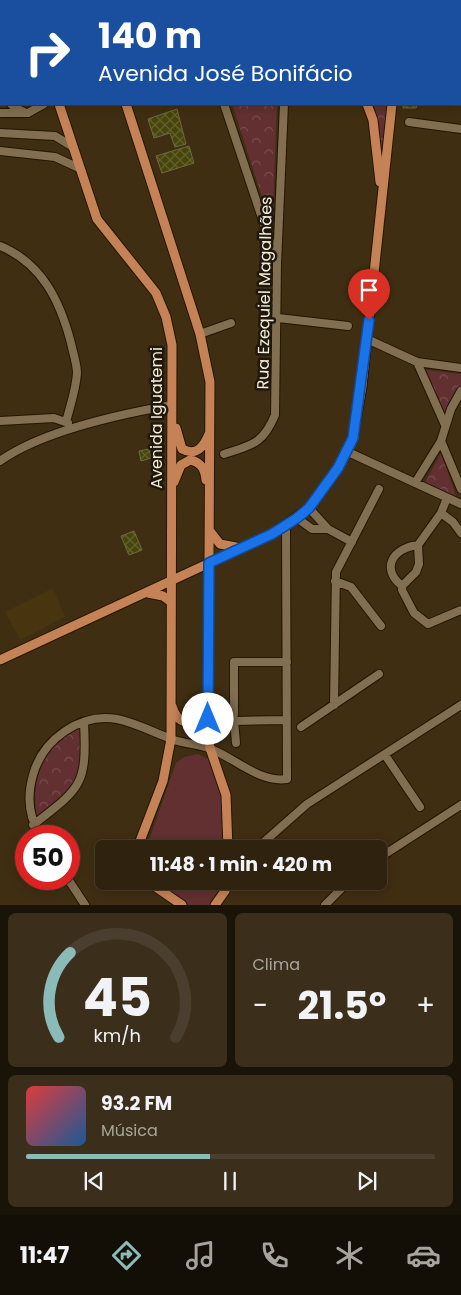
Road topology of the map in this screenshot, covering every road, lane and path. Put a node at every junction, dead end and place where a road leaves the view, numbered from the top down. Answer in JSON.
{"nodes":[{"id":1,"x":11,"y":105,"type":"edge"},
{"id":2,"x":42,"y":105,"type":"edge"},
{"id":3,"x":60,"y":105,"type":"edge"},
{"id":4,"x":126,"y":105,"type":"edge"},
{"id":5,"x":224,"y":105,"type":"edge"},
{"id":6,"x":284,"y":105,"type":"edge"},
{"id":7,"x":367,"y":105,"type":"edge"},
{"id":8,"x":392,"y":105,"type":"edge"},
{"id":9,"x":0,"y":113,"type":"edge"},
{"id":10,"x":28,"y":113,"type":"junction"},
{"id":11,"x":408,"y":122,"type":"dead end"},
{"id":12,"x":461,"y":129,"type":"edge"},
{"id":13,"x":0,"y":132,"type":"edge"},
{"id":14,"x":73,"y":147,"type":"junction"},
{"id":15,"x":0,"y":151,"type":"edge"},
{"id":16,"x":79,"y":168,"type":"junction"},
{"id":17,"x":382,"y":206,"type":"junction"},
{"id":18,"x":0,"y":246,"type":"edge"},
{"id":19,"x":277,"y":264,"type":"junction"},
{"id":20,"x":278,"y":318,"type":"junction"},
{"id":21,"x":231,"y":323,"type":"dead end"},
{"id":22,"x":348,"y":326,"type":"dead end"},
{"id":23,"x":200,"y":334,"type":"junction"},
{"id":24,"x":367,"y":339,"type":"junction"},
{"id":25,"x":417,"y":362,"type":"junction"},
{"id":26,"x":461,"y":368,"type":"edge"},
{"id":27,"x":461,"y":391,"type":"edge"},
{"id":28,"x":172,"y":407,"type":"junction"},
{"id":29,"x":0,"y":422,"type":"edge"},
{"id":30,"x":66,"y":422,"type":"junction"},
{"id":31,"x":445,"y":425,"type":"junction"},
{"id":32,"x":76,"y":429,"type":"junction"},
{"id":33,"x":211,"y":430,"type":"junction"},
{"id":34,"x":441,"y":441,"type":"junction"},
{"id":35,"x":348,"y":452,"type":"junction"},
{"id":36,"x":224,"y":454,"type":"dead end"},
{"id":37,"x":0,"y":461,"type":"edge"},
{"id":38,"x":415,"y":483,"type":"junction"},
{"id":39,"x":379,"y":489,"type":"dead end"},
{"id":40,"x":461,"y":489,"type":"edge"},
{"id":41,"x":172,"y":490,"type":"junction"},
{"id":42,"x":447,"y":498,"type":"junction"},
{"id":43,"x":208,"y":500,"type":"junction"},
{"id":44,"x":461,"y":504,"type":"edge"},
{"id":45,"x":309,"y":508,"type":"junction"},
{"id":46,"x":441,"y":513,"type":"junction"},
{"id":47,"x":297,"y":518,"type":"junction"},
{"id":48,"x":286,"y":526,"type":"junction"},
{"id":49,"x":328,"y":529,"type":"junction"},
{"id":50,"x":209,"y":530,"type":"junction"},
{"id":51,"x":461,"y":533,"type":"edge"},
{"id":52,"x":352,"y":542,"type":"junction"},
{"id":53,"x":418,"y":545,"type":"junction"},
{"id":54,"x":244,"y":548,"type":"junction"},
{"id":55,"x":209,"y":563,"type":"junction"},
{"id":56,"x":171,"y":581,"type":"junction"},
{"id":57,"x":335,"y":581,"type":"junction"},
{"id":58,"x":402,"y":586,"type":"junction"},
{"id":59,"x":146,"y":593,"type":"junction"},
{"id":60,"x":171,"y":602,"type":"junction"},
{"id":61,"x":461,"y":610,"type":"edge"},
{"id":62,"x":381,"y":626,"type":"dead end"},
{"id":63,"x":0,"y":660,"type":"edge"},
{"id":64,"x":287,"y":662,"type":"junction"},
{"id":65,"x":379,"y":674,"type":"dead end"},
{"id":66,"x":171,"y":698,"type":"junction"},
{"id":67,"x":334,"y":705,"type":"junction"},
{"id":68,"x":461,"y":705,"type":"edge"},
{"id":69,"x":208,"y":708,"type":"junction"},
{"id":70,"x":234,"y":714,"type":"dead end"},
{"id":71,"x":287,"y":720,"type":"junction"},
{"id":72,"x":84,"y":722,"type":"junction"},
{"id":73,"x":301,"y":727,"type":"dead end"},
{"id":74,"x":171,"y":739,"type":"junction"},
{"id":75,"x":236,"y":743,"type":"dead end"},
{"id":76,"x":210,"y":748,"type":"junction"},
{"id":77,"x":385,"y":755,"type":"junction"},
{"id":78,"x":461,"y":805,"type":"edge"},
{"id":79,"x":420,"y":807,"type":"dead end"},
{"id":80,"x":33,"y":825,"type":"joint"},
{"id":81,"x":140,"y":840,"type":"edge"},
{"id":82,"x":228,"y":840,"type":"edge"},
{"id":83,"x":266,"y":840,"type":"edge"},
{"id":84,"x":387,"y":853,"type":"edge"},
{"id":85,"x":75,"y":890,"type":"edge"},
{"id":86,"x":160,"y":890,"type":"edge"},
{"id":87,"x":224,"y":890,"type":"edge"},
{"id":88,"x":340,"y":890,"type":"edge"},
{"id":89,"x":180,"y":904,"type":"edge"},
{"id":90,"x":84,"y":905,"type":"edge"},
{"id":91,"x":215,"y":905,"type":"edge"},
{"id":92,"x":325,"y":905,"type":"edge"}],
"edges":[{"from":1,"to":10,"type":"street"},
{"from":2,"to":10,"type":"street"},
{"from":3,"to":14,"type":"main road","name":"Avenida Iguatemi"},
{"from":4,"to":23,"type":"main road"},
{"from":5,"to":19,"type":"street"},
{"from":6,"to":19,"type":"street","name":"Rua Ezequiel Magalhães"},
{"from":7,"to":17,"type":"main road"},
{"from":8,"to":17,"type":"main road"},
{"from":9,"to":10,"type":"street"},
{"from":11,"to":12,"type":"street"},
{"from":13,"to":14,"type":"street"},
{"from":14,"to":16,"type":"main road","name":"Avenida Iguatemi"},
{"from":15,"to":16,"type":"street"},
{"from":16,"to":28,"type":"main road","name":"Avenida Iguatemi"},
{"from":17,"to":24,"type":"main road"},
{"from":18,"to":30,"type":"street"},
{"from":19,"to":20,"type":"street","name":"Rua Ezequiel Magalhães"},
{"from":20,"to":22,"type":"street"},
{"from":20,"to":36,"type":"street","name":"Rua Ezequiel Magalhães"},
{"from":21,"to":23,"type":"street"},
{"from":23,"to":33,"type":"main road"},
{"from":24,"to":25,"type":"street"},
{"from":24,"to":35,"type":"main road"},
{"from":25,"to":26,"type":"street"},
{"from":25,"to":31,"type":"street"},
{"from":27,"to":31,"type":"street"},
{"from":28,"to":32,"type":"street"},
{"from":28,"to":33,"type":"main road"},
{"from":28,"to":41,"type":"main road","name":"Avenida Iguatemi"},
{"from":29,"to":30,"type":"street"},
{"from":30,"to":32,"type":"street"},
{"from":31,"to":34,"type":"street"},
{"from":32,"to":37,"type":"street"},
{"from":33,"to":43,"type":"main road"},
{"from":34,"to":38,"type":"street"},
{"from":34,"to":40,"type":"street"},
{"from":35,"to":38,"type":"street"},
{"from":35,"to":45,"type":"main road"},
{"from":38,"to":42,"type":"street"},
{"from":39,"to":52,"type":"street"},
{"from":41,"to":43,"type":"main road"},
{"from":41,"to":56,"type":"main road","name":"Avenida Iguatemi"},
{"from":42,"to":44,"type":"street"},
{"from":42,"to":46,"type":"street"},
{"from":43,"to":50,"type":"main road"},
{"from":45,"to":47,"type":"main road"},
{"from":45,"to":49,"type":"street"},
{"from":46,"to":51,"type":"street"},
{"from":46,"to":53,"type":"street"},
{"from":47,"to":48,"type":"main road"},
{"from":47,"to":49,"type":"street"},
{"from":48,"to":54,"type":"main road"},
{"from":48,"to":64,"type":"street"},
{"from":49,"to":52,"type":"street"},
{"from":50,"to":54,"type":"main road"},
{"from":50,"to":55,"type":"main road"},
{"from":52,"to":57,"type":"street"},
{"from":53,"to":58,"type":"street"},
{"from":53,"to":58,"type":"street"},
{"from":54,"to":55,"type":"main road"},
{"from":55,"to":56,"type":"main road"},
{"from":55,"to":69,"type":"main road"},
{"from":56,"to":59,"type":"main road"},
{"from":56,"to":60,"type":"main road","name":"Avenida Iguatemi"},
{"from":57,"to":62,"type":"street"},
{"from":57,"to":67,"type":"street"},
{"from":58,"to":61,"type":"street"},
{"from":59,"to":60,"type":"main road"},
{"from":59,"to":63,"type":"main road"},
{"from":60,"to":66,"type":"main road","name":"Avenida Iguatemi"},
{"from":64,"to":70,"type":"street"},
{"from":64,"to":71,"type":"street"},
{"from":65,"to":67,"type":"street"},
{"from":66,"to":69,"type":"main road"},
{"from":66,"to":74,"type":"main road","name":"Avenida Iguatemi"},
{"from":67,"to":73,"type":"street"},
{"from":68,"to":77,"type":"street"},
{"from":69,"to":76,"type":"main road"},
{"from":71,"to":75,"type":"street"},
{"from":71,"to":76,"type":"street"},
{"from":72,"to":74,"type":"street"},
{"from":72,"to":80,"type":"street"},
{"from":72,"to":80,"type":"street"},
{"from":74,"to":76,"type":"street"},
{"from":74,"to":81,"type":"main road","name":"Avenida Iguatemi"},
{"from":76,"to":82,"type":"main road"},
{"from":77,"to":79,"type":"street"},
{"from":77,"to":83,"type":"street"},
{"from":78,"to":84,"type":"street"},
{"from":85,"to":90,"type":"street"},
{"from":86,"to":89,"type":"main road"},
{"from":87,"to":91,"type":"main road"},
{"from":88,"to":92,"type":"street"}]}
